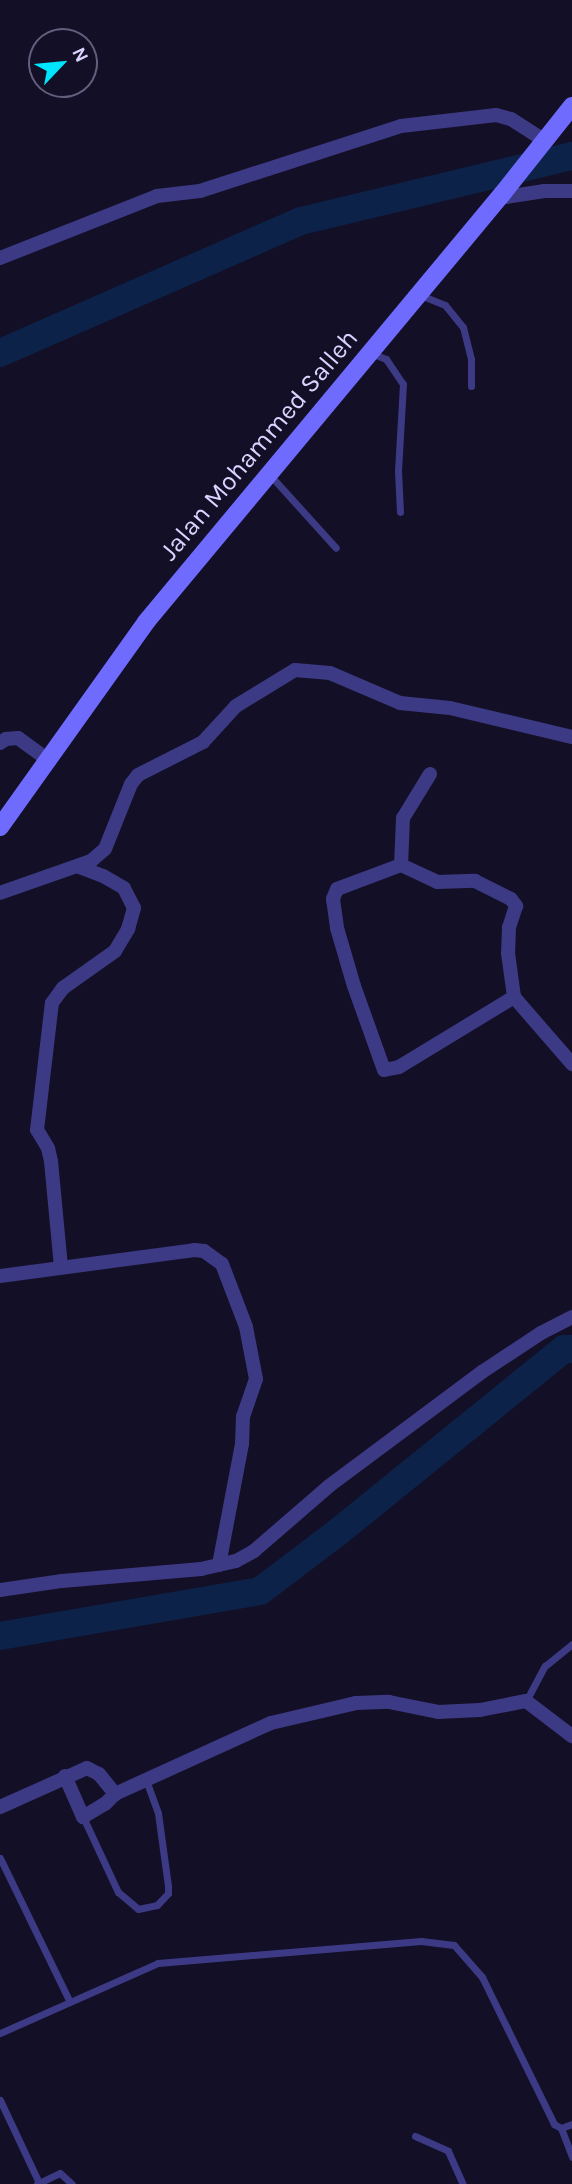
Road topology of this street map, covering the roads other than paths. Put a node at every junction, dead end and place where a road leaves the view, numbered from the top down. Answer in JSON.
{"nodes":[{"id":1,"x":572,"y":106,"type":"edge"},
{"id":2,"x":543,"y":143,"type":"junction"},
{"id":3,"x":572,"y":191,"type":"edge"},
{"id":4,"x":501,"y":195,"type":"junction"},
{"id":5,"x":0,"y":258,"type":"edge"},
{"id":6,"x":419,"y":294,"type":"junction"},
{"id":7,"x":371,"y":353,"type":"junction"},
{"id":8,"x":471,"y":386,"type":"dead end"},
{"id":9,"x":270,"y":474,"type":"junction"},
{"id":10,"x":400,"y":512,"type":"dead end"},
{"id":11,"x":336,"y":548,"type":"dead end"},
{"id":12,"x":572,"y":737,"type":"edge"},
{"id":13,"x":0,"y":743,"type":"edge"},
{"id":14,"x":50,"y":761,"type":"junction"},
{"id":15,"x":430,"y":774,"type":"dead end"},
{"id":16,"x":0,"y":827,"type":"edge"},
{"id":17,"x":401,"y":865,"type":"junction"},
{"id":18,"x":79,"y":867,"type":"junction"},
{"id":19,"x":0,"y":893,"type":"edge"},
{"id":20,"x":514,"y":997,"type":"junction"},
{"id":21,"x":572,"y":1064,"type":"edge"},
{"id":22,"x":61,"y":1268,"type":"junction"},
{"id":23,"x":0,"y":1276,"type":"edge"},
{"id":24,"x":572,"y":1317,"type":"edge"},
{"id":25,"x":219,"y":1565,"type":"junction"},
{"id":26,"x":0,"y":1590,"type":"edge"},
{"id":27,"x":572,"y":1644,"type":"edge"},
{"id":28,"x":526,"y":1701,"type":"junction"},
{"id":29,"x":572,"y":1736,"type":"edge"},
{"id":30,"x":65,"y":1776,"type":"junction"},
{"id":31,"x":145,"y":1779,"type":"junction"},
{"id":32,"x":115,"y":1794,"type":"junction"},
{"id":33,"x":0,"y":1807,"type":"edge"},
{"id":34,"x":83,"y":1817,"type":"junction"},
{"id":35,"x":0,"y":1858,"type":"edge"},
{"id":36,"x":70,"y":2002,"type":"junction"},
{"id":37,"x":0,"y":2033,"type":"edge"},
{"id":38,"x":0,"y":2100,"type":"edge"},
{"id":39,"x":572,"y":2124,"type":"edge"},
{"id":40,"x":561,"y":2128,"type":"junction"},
{"id":41,"x":415,"y":2136,"type":"dead end"},
{"id":42,"x":572,"y":2157,"type":"edge"},
{"id":43,"x":37,"y":2183,"type":"edge"},
{"id":44,"x":72,"y":2184,"type":"edge"},
{"id":45,"x":463,"y":2184,"type":"edge"}],
"edges":[{"from":1,"to":2,"type":"main road","name":"Jalan Mohammed Salleh"},
{"from":2,"to":4,"type":"main road","name":"Jalan Mohammed Salleh"},
{"from":2,"to":5,"type":"street"},
{"from":3,"to":4,"type":"street"},
{"from":4,"to":6,"type":"main road","name":"Jalan Mohammed Salleh"},
{"from":6,"to":7,"type":"main road","name":"Jalan Mohammed Salleh"},
{"from":6,"to":8,"type":"lane"},
{"from":7,"to":9,"type":"main road","name":"Jalan Mohammed Salleh"},
{"from":7,"to":10,"type":"lane"},
{"from":9,"to":11,"type":"lane"},
{"from":9,"to":14,"type":"main road","name":"Jalan Mohammed Salleh"},
{"from":12,"to":18,"type":"street"},
{"from":13,"to":14,"type":"street"},
{"from":14,"to":16,"type":"main road","name":"Jalan Mohammed Salleh"},
{"from":15,"to":17,"type":"street"},
{"from":17,"to":20,"type":"street"},
{"from":17,"to":20,"type":"street"},
{"from":18,"to":19,"type":"street"},
{"from":18,"to":22,"type":"street"},
{"from":20,"to":21,"type":"street"},
{"from":22,"to":23,"type":"street"},
{"from":22,"to":25,"type":"street"},
{"from":24,"to":25,"type":"street"},
{"from":25,"to":26,"type":"street"},
{"from":27,"to":28,"type":"lane"},
{"from":28,"to":29,"type":"street"},
{"from":28,"to":31,"type":"street"},
{"from":30,"to":32,"type":"street"},
{"from":30,"to":33,"type":"street"},
{"from":30,"to":34,"type":"street"},
{"from":31,"to":32,"type":"street"},
{"from":31,"to":34,"type":"lane"},
{"from":32,"to":34,"type":"street"},
{"from":35,"to":36,"type":"lane"},
{"from":36,"to":37,"type":"lane"},
{"from":36,"to":40,"type":"lane"},
{"from":38,"to":43,"type":"lane"},
{"from":39,"to":40,"type":"lane"},
{"from":40,"to":42,"type":"lane"},
{"from":41,"to":45,"type":"lane"},
{"from":43,"to":44,"type":"lane"}]}
